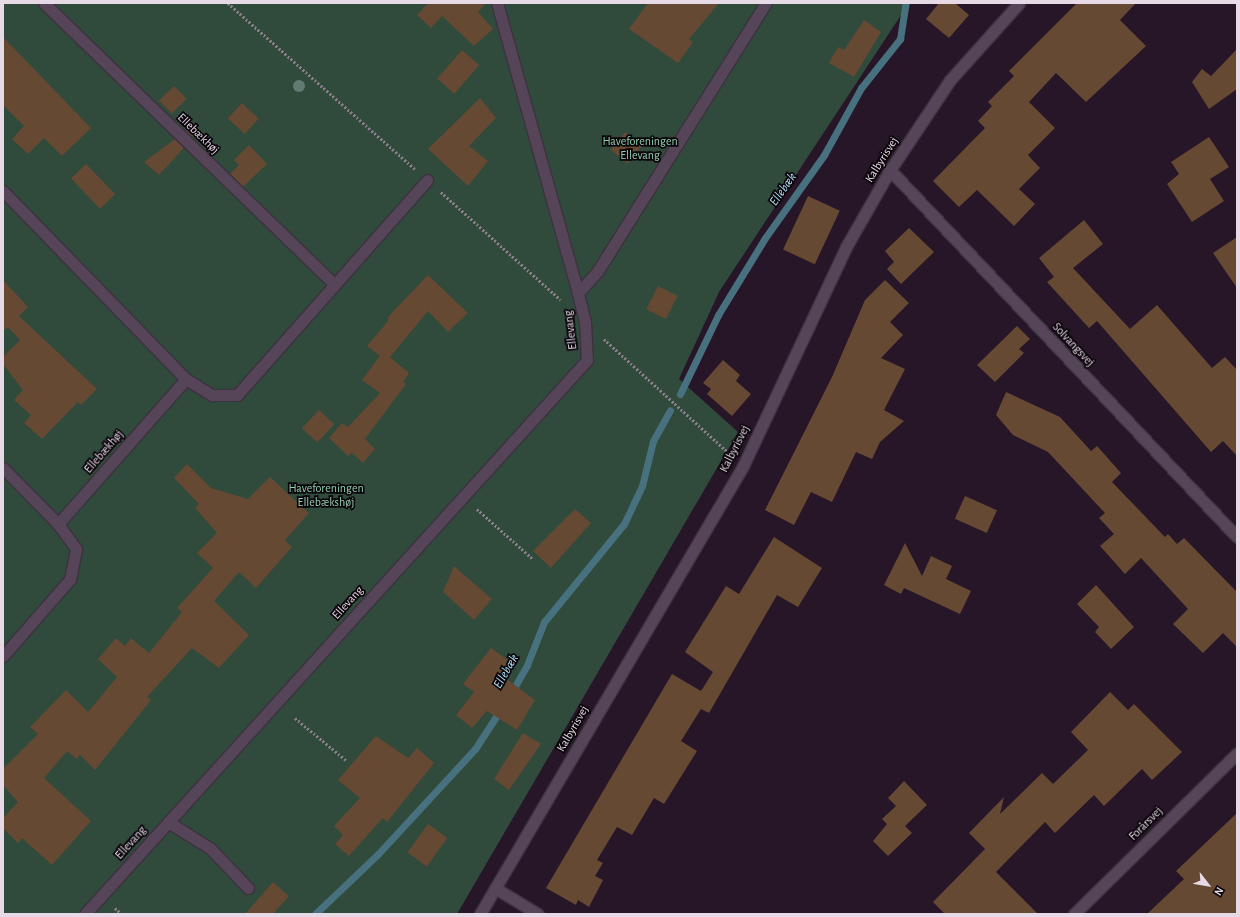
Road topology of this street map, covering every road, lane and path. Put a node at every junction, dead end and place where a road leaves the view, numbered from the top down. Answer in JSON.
{"nodes":[{"id":1,"x":44,"y":3,"type":"edge"},
{"id":2,"x":228,"y":3,"type":"edge"},
{"id":3,"x":766,"y":3,"type":"edge"},
{"id":4,"x":1018,"y":3,"type":"edge"},
{"id":5,"x":497,"y":4,"type":"edge"},
{"id":6,"x":890,"y":170,"type":"junction"},
{"id":7,"x":427,"y":180,"type":"junction"},
{"id":8,"x":3,"y":191,"type":"edge"},
{"id":9,"x":334,"y":284,"type":"junction"},
{"id":10,"x":578,"y":293,"type":"junction"},
{"id":11,"x":585,"y":322,"type":"junction"},
{"id":12,"x":186,"y":379,"type":"junction"},
{"id":13,"x":743,"y":466,"type":"junction"},
{"id":14,"x":3,"y":468,"type":"edge"},
{"id":15,"x":471,"y":513,"type":"dead end"},
{"id":16,"x":58,"y":524,"type":"junction"},
{"id":17,"x":1237,"y":537,"type":"edge"},
{"id":18,"x":533,"y":559,"type":"dead end"},
{"id":19,"x":3,"y":656,"type":"edge"},
{"id":20,"x":295,"y":718,"type":"dead end"},
{"id":21,"x":1237,"y":753,"type":"edge"},
{"id":22,"x":346,"y":760,"type":"dead end"},
{"id":23,"x":168,"y":822,"type":"junction"},
{"id":24,"x":248,"y":888,"type":"dead end"},
{"id":25,"x":495,"y":888,"type":"junction"},
{"id":26,"x":85,"y":914,"type":"edge"},
{"id":27,"x":480,"y":914,"type":"edge"},
{"id":28,"x":538,"y":914,"type":"edge"},
{"id":29,"x":1074,"y":914,"type":"edge"}],
"edges":[{"from":1,"to":9,"type":"street","name":"Ellebækhøj"},
{"from":2,"to":7,"type":"path"},
{"from":3,"to":10,"type":"street","name":"Ellevang"},
{"from":4,"to":6,"type":"street","name":"Kalbyrisvej"},
{"from":5,"to":10,"type":"street","name":"Ellevang"},
{"from":6,"to":13,"type":"street","name":"Kalbyrisvej"},
{"from":6,"to":17,"type":"street","name":"Solvangsvej"},
{"from":7,"to":9,"type":"street"},
{"from":7,"to":11,"type":"path"},
{"from":8,"to":12,"type":"street"},
{"from":9,"to":12,"type":"street"},
{"from":10,"to":11,"type":"street","name":"Ellevang"},
{"from":11,"to":13,"type":"path"},
{"from":11,"to":23,"type":"street","name":"Ellevang"},
{"from":12,"to":16,"type":"street","name":"Ellebækhøj"},
{"from":13,"to":25,"type":"street","name":"Kalbyrisvej"},
{"from":14,"to":16,"type":"street"},
{"from":15,"to":18,"type":"path"},
{"from":16,"to":19,"type":"street"},
{"from":20,"to":22,"type":"path"},
{"from":21,"to":29,"type":"street","name":"Forårsvej"},
{"from":23,"to":24,"type":"street"},
{"from":23,"to":26,"type":"street","name":"Ellevang"},
{"from":25,"to":27,"type":"street","name":"Kalbyrisvej"},
{"from":25,"to":28,"type":"street"}]}
